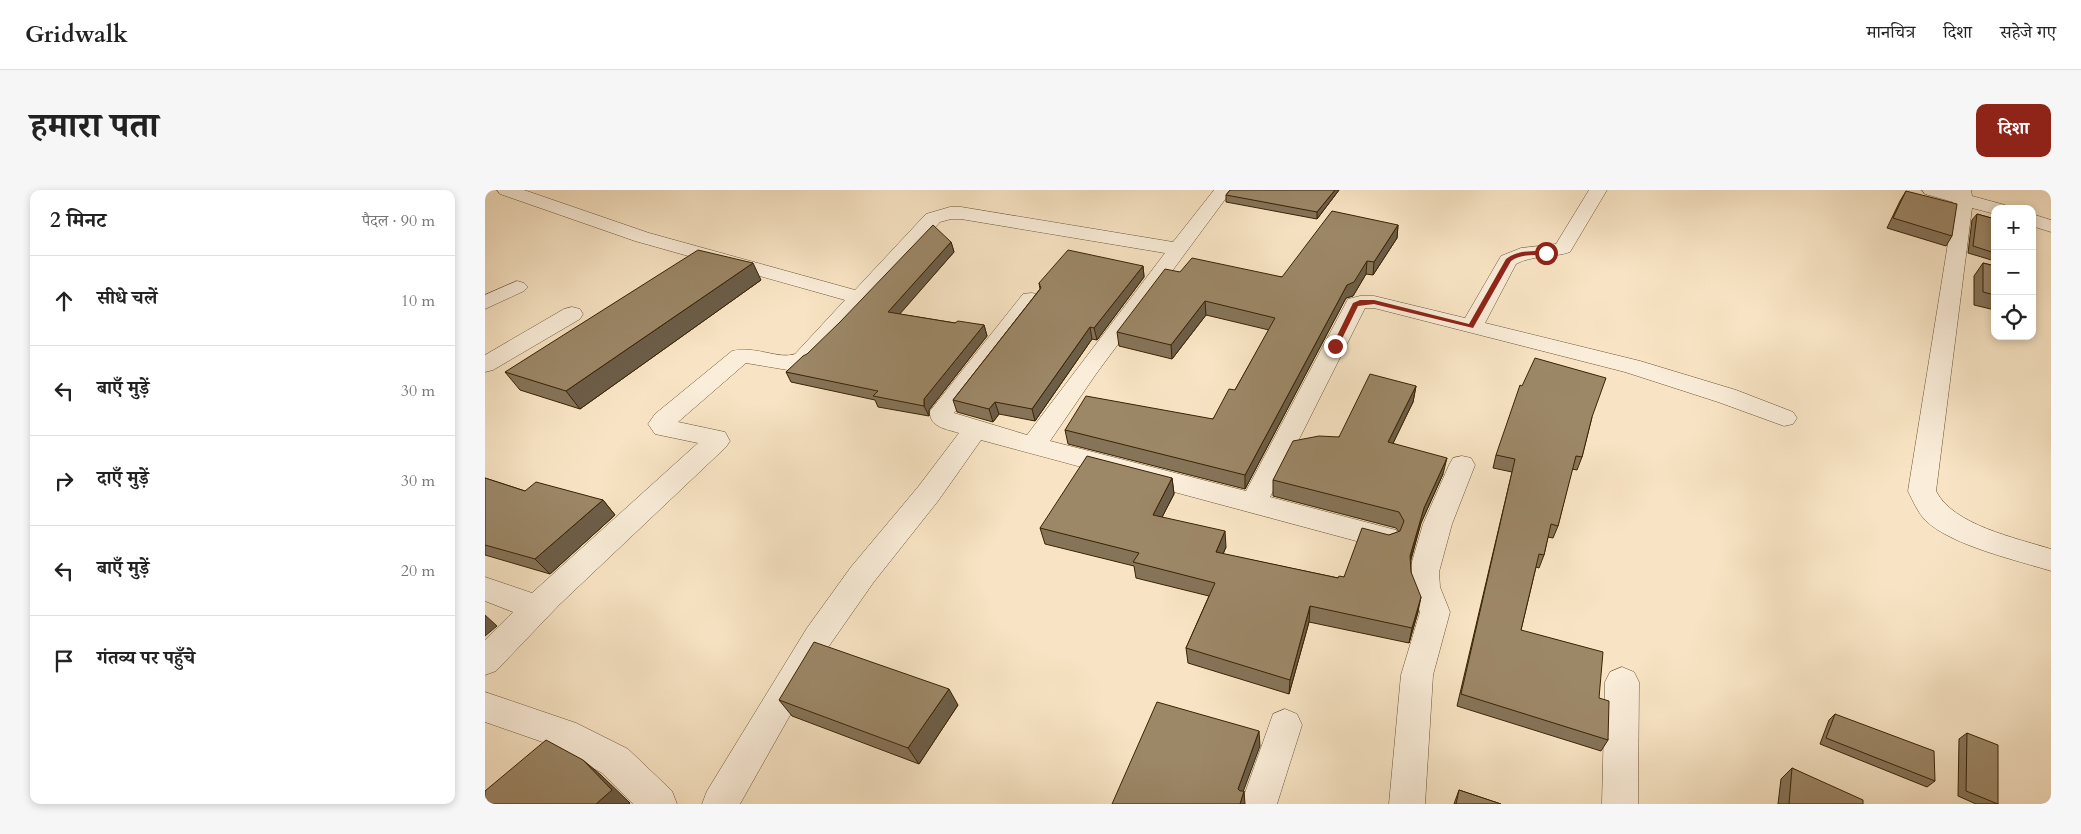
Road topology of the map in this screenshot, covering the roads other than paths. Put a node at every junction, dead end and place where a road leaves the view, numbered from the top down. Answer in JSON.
{"nodes":[{"id":1,"x":506,"y":190,"type":"edge"},
{"id":2,"x":1223,"y":190,"type":"edge"},
{"id":3,"x":1598,"y":190,"type":"edge"},
{"id":4,"x":1931,"y":190,"type":"edge"},
{"id":5,"x":1962,"y":194,"type":"edge"},
{"id":6,"x":1991,"y":206,"type":"edge"},
{"id":7,"x":2036,"y":221,"type":"edge"},
{"id":8,"x":2051,"y":226,"type":"edge"},
{"id":9,"x":1179,"y":249,"type":"junction"},
{"id":10,"x":517,"y":287,"type":"dead end"},
{"id":11,"x":861,"y":298,"type":"junction"},
{"id":12,"x":1031,"y":298,"type":"edge"},
{"id":13,"x":485,"y":303,"type":"edge"},
{"id":14,"x":572,"y":314,"type":"dead end"},
{"id":15,"x":1471,"y":327,"type":"junction"},
{"id":16,"x":485,"y":365,"type":"edge"},
{"id":17,"x":1785,"y":418,"type":"dead end"},
{"id":18,"x":975,"y":430,"type":"junction"},
{"id":19,"x":1033,"y":446,"type":"junction"},
{"id":20,"x":1461,"y":465,"type":"dead end"},
{"id":21,"x":1254,"y":502,"type":"junction"},
{"id":22,"x":1386,"y":538,"type":"edge"},
{"id":23,"x":2051,"y":560,"type":"edge"},
{"id":24,"x":485,"y":589,"type":"edge"},
{"id":25,"x":537,"y":607,"type":"junction"},
{"id":26,"x":485,"y":661,"type":"edge"},
{"id":27,"x":1623,"y":682,"type":"dead end"},
{"id":28,"x":485,"y":707,"type":"edge"},
{"id":29,"x":1285,"y":725,"type":"dead end"},
{"id":30,"x":659,"y":804,"type":"edge"},
{"id":31,"x":720,"y":804,"type":"edge"},
{"id":32,"x":1259,"y":804,"type":"edge"},
{"id":33,"x":1407,"y":804,"type":"edge"},
{"id":34,"x":1620,"y":804,"type":"edge"}],
"edges":[{"from":1,"to":11,"type":"street"},
{"from":2,"to":9,"type":"street"},
{"from":3,"to":15,"type":"street"},
{"from":4,"to":5,"type":"street"},
{"from":5,"to":6,"type":"street"},
{"from":5,"to":23,"type":"street"},
{"from":7,"to":8,"type":"street"},
{"from":9,"to":11,"type":"street"},
{"from":9,"to":19,"type":"street"},
{"from":10,"to":13,"type":"street"},
{"from":11,"to":25,"type":"street"},
{"from":12,"to":18,"type":"street"},
{"from":14,"to":16,"type":"street"},
{"from":15,"to":17,"type":"street"},
{"from":15,"to":21,"type":"street"},
{"from":18,"to":19,"type":"street"},
{"from":18,"to":31,"type":"street"},
{"from":19,"to":21,"type":"street"},
{"from":20,"to":33,"type":"street"},
{"from":21,"to":22,"type":"street"},
{"from":24,"to":25,"type":"street"},
{"from":25,"to":26,"type":"street"},
{"from":27,"to":34,"type":"street"},
{"from":28,"to":30,"type":"street"},
{"from":29,"to":32,"type":"street"}]}
